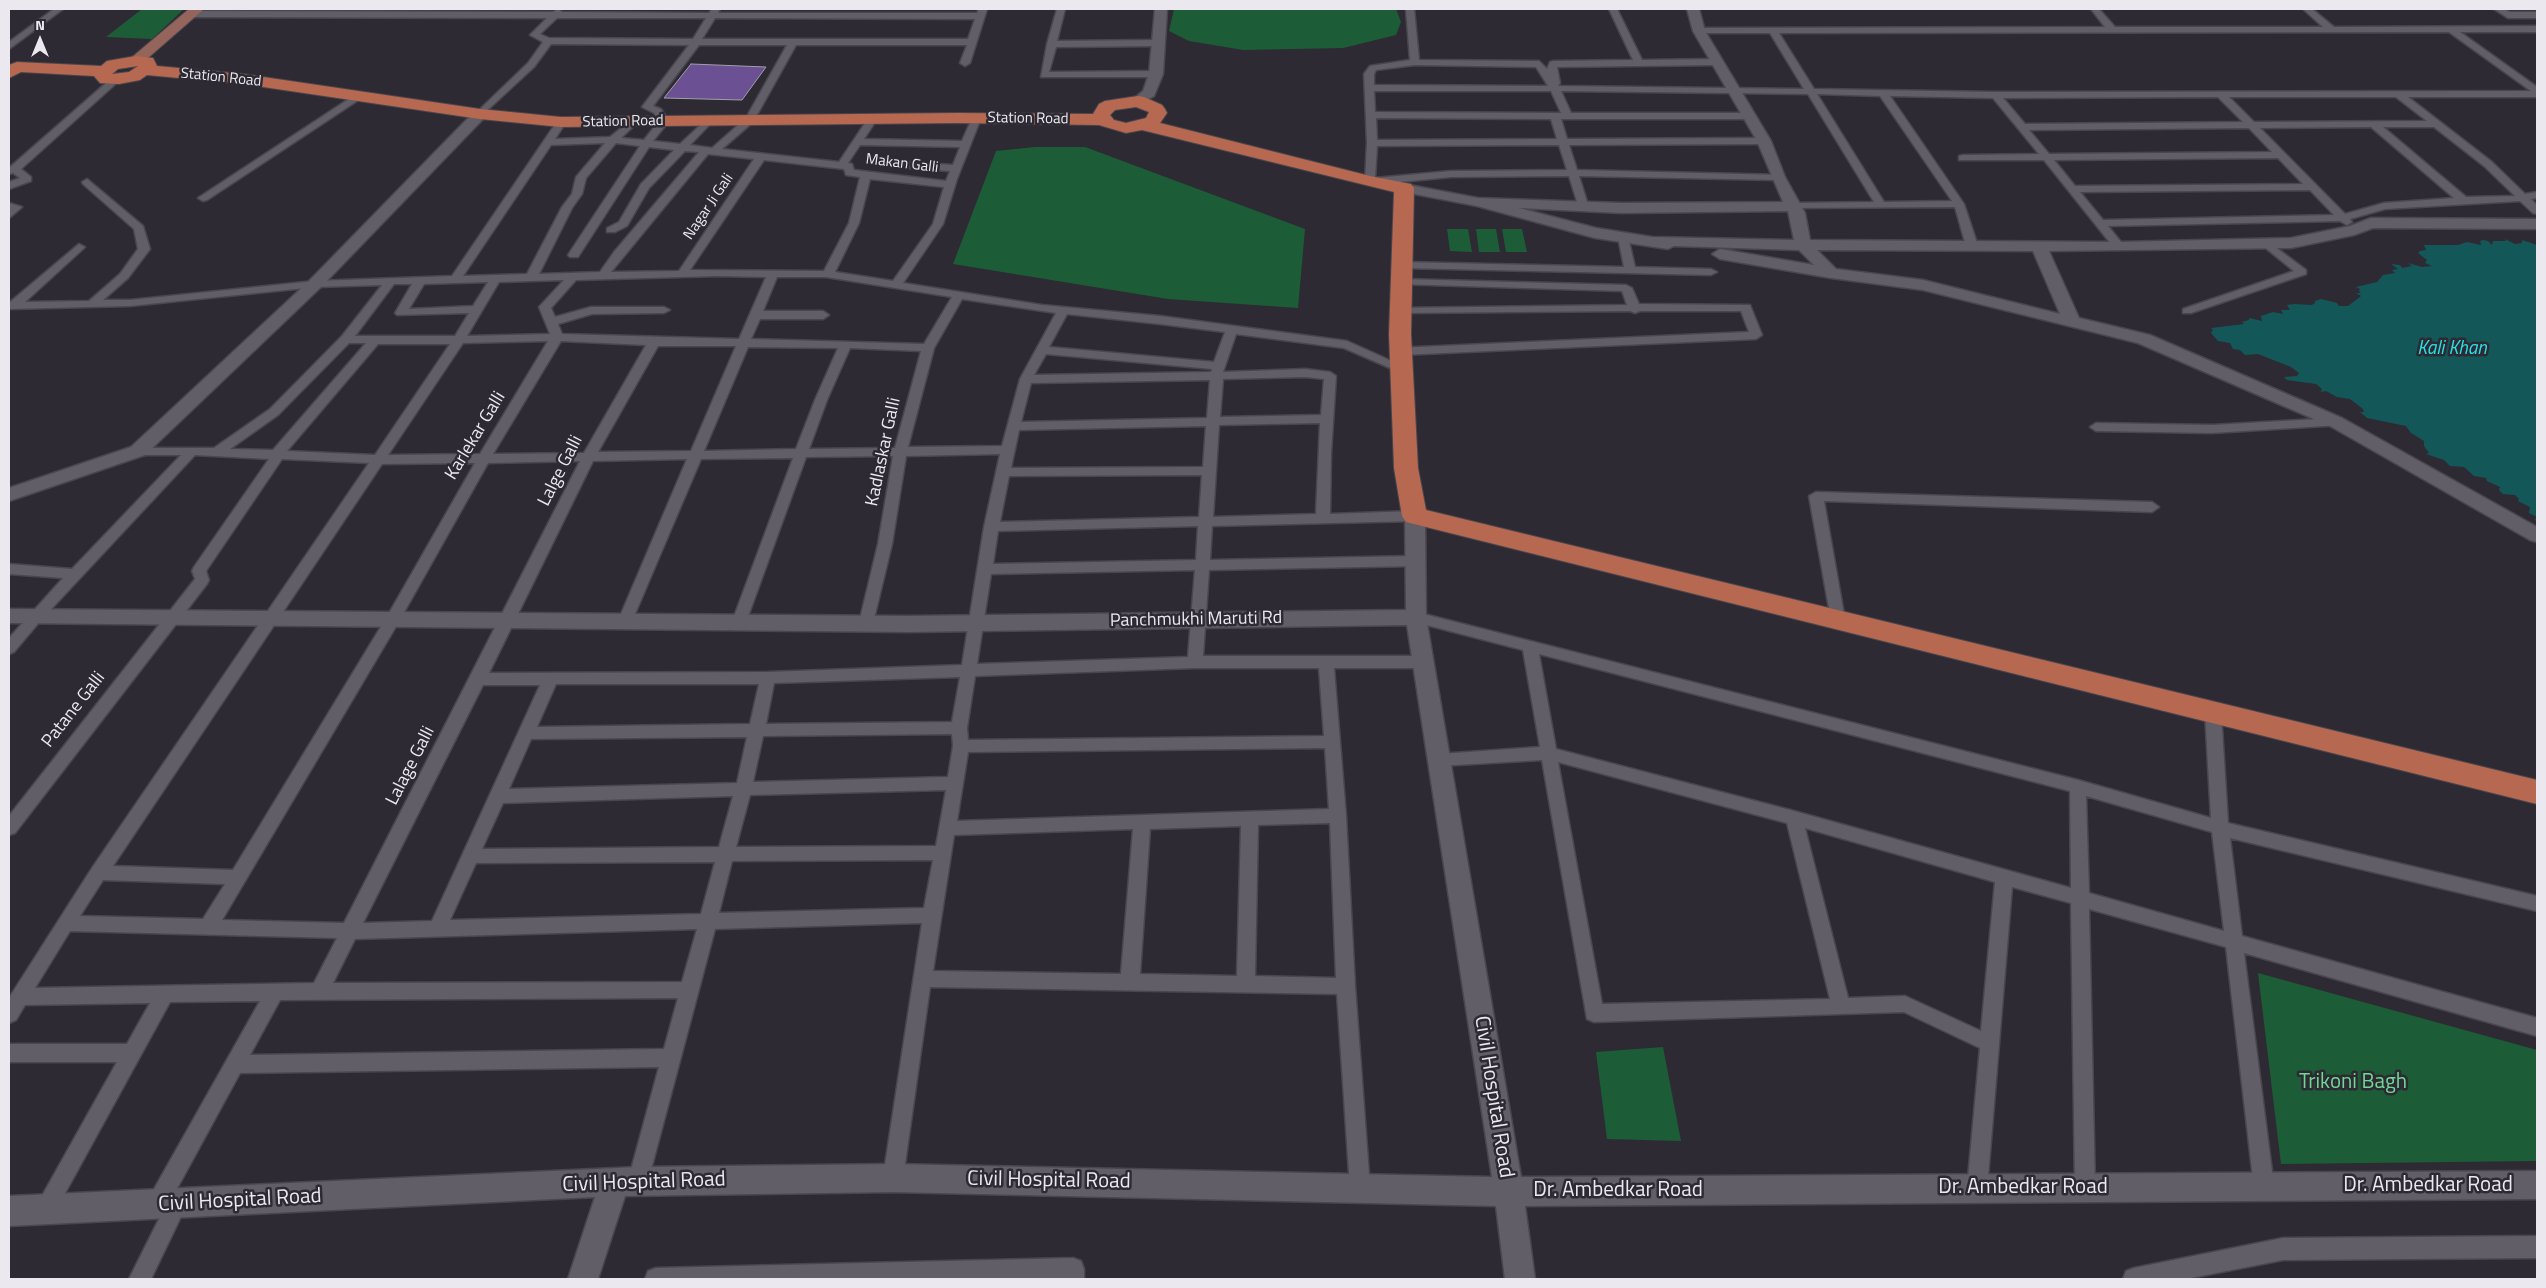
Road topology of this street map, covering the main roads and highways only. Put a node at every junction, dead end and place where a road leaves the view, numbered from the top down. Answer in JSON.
{"nodes":[{"id":1,"x":1161,"y":9,"type":"edge"},
{"id":2,"x":1693,"y":9,"type":"edge"},
{"id":3,"x":194,"y":11,"type":"edge"},
{"id":4,"x":141,"y":65,"type":"junction"},
{"id":5,"x":11,"y":69,"type":"edge"},
{"id":6,"x":1138,"y":101,"type":"junction"},
{"id":7,"x":480,"y":114,"type":"junction"},
{"id":8,"x":1103,"y":120,"type":"junction"},
{"id":9,"x":1145,"y":125,"type":"junction"},
{"id":10,"x":1404,"y":188,"type":"junction"},
{"id":11,"x":1478,"y":202,"type":"junction"},
{"id":12,"x":1792,"y":206,"type":"junction"},
{"id":13,"x":2537,"y":224,"type":"edge"},
{"id":14,"x":1654,"y":241,"type":"junction"},
{"id":15,"x":1802,"y":245,"type":"junction"},
{"id":16,"x":2039,"y":246,"type":"junction"},
{"id":17,"x":1831,"y":273,"type":"junction"},
{"id":18,"x":2072,"y":321,"type":"junction"},
{"id":19,"x":9,"y":495,"type":"edge"},
{"id":20,"x":1415,"y":516,"type":"junction"},
{"id":21,"x":2537,"y":535,"type":"edge"},
{"id":22,"x":9,"y":616,"type":"edge"},
{"id":23,"x":1416,"y":617,"type":"junction"},
{"id":24,"x":2537,"y":792,"type":"edge"},
{"id":25,"x":626,"y":1183,"type":"junction"},
{"id":26,"x":2537,"y":1185,"type":"edge"},
{"id":27,"x":1508,"y":1192,"type":"junction"},
{"id":28,"x":9,"y":1211,"type":"edge"},
{"id":29,"x":584,"y":1279,"type":"edge"},
{"id":30,"x":1520,"y":1279,"type":"edge"}],
"edges":[{"from":1,"to":6,"type":"main road"},
{"from":2,"to":12,"type":"main road"},
{"from":3,"to":4,"type":"main road"},
{"from":4,"to":5,"type":"highway","name":"Station Road"},
{"from":4,"to":7,"type":"highway","name":"Station Road"},
{"from":6,"to":8,"type":"highway"},
{"from":6,"to":9,"type":"highway"},
{"from":7,"to":8,"type":"highway","name":"Station Road"},
{"from":7,"to":19,"type":"main road"},
{"from":8,"to":9,"type":"highway","name":"Station Road"},
{"from":9,"to":10,"type":"highway"},
{"from":10,"to":11,"type":"main road"},
{"from":10,"to":20,"type":"highway"},
{"from":11,"to":12,"type":"main road"},
{"from":11,"to":14,"type":"main road"},
{"from":12,"to":15,"type":"main road"},
{"from":13,"to":16,"type":"main road"},
{"from":14,"to":15,"type":"main road"},
{"from":14,"to":17,"type":"main road"},
{"from":15,"to":16,"type":"main road"},
{"from":15,"to":17,"type":"main road"},
{"from":16,"to":18,"type":"main road"},
{"from":17,"to":18,"type":"main road"},
{"from":18,"to":21,"type":"main road"},
{"from":20,"to":23,"type":"main road","name":"Civil Hospital Road"},
{"from":20,"to":24,"type":"highway"},
{"from":22,"to":23,"type":"main road","name":"Panchmukhi Maruti Rd"},
{"from":23,"to":27,"type":"main road","name":"Civil Hospital Road"},
{"from":25,"to":27,"type":"main road","name":"Civil Hospital Road"},
{"from":25,"to":28,"type":"main road","name":"Civil Hospital Road"},
{"from":25,"to":29,"type":"main road"},
{"from":26,"to":27,"type":"main road","name":"Dr. Ambedkar Road"},
{"from":27,"to":30,"type":"main road"}]}
